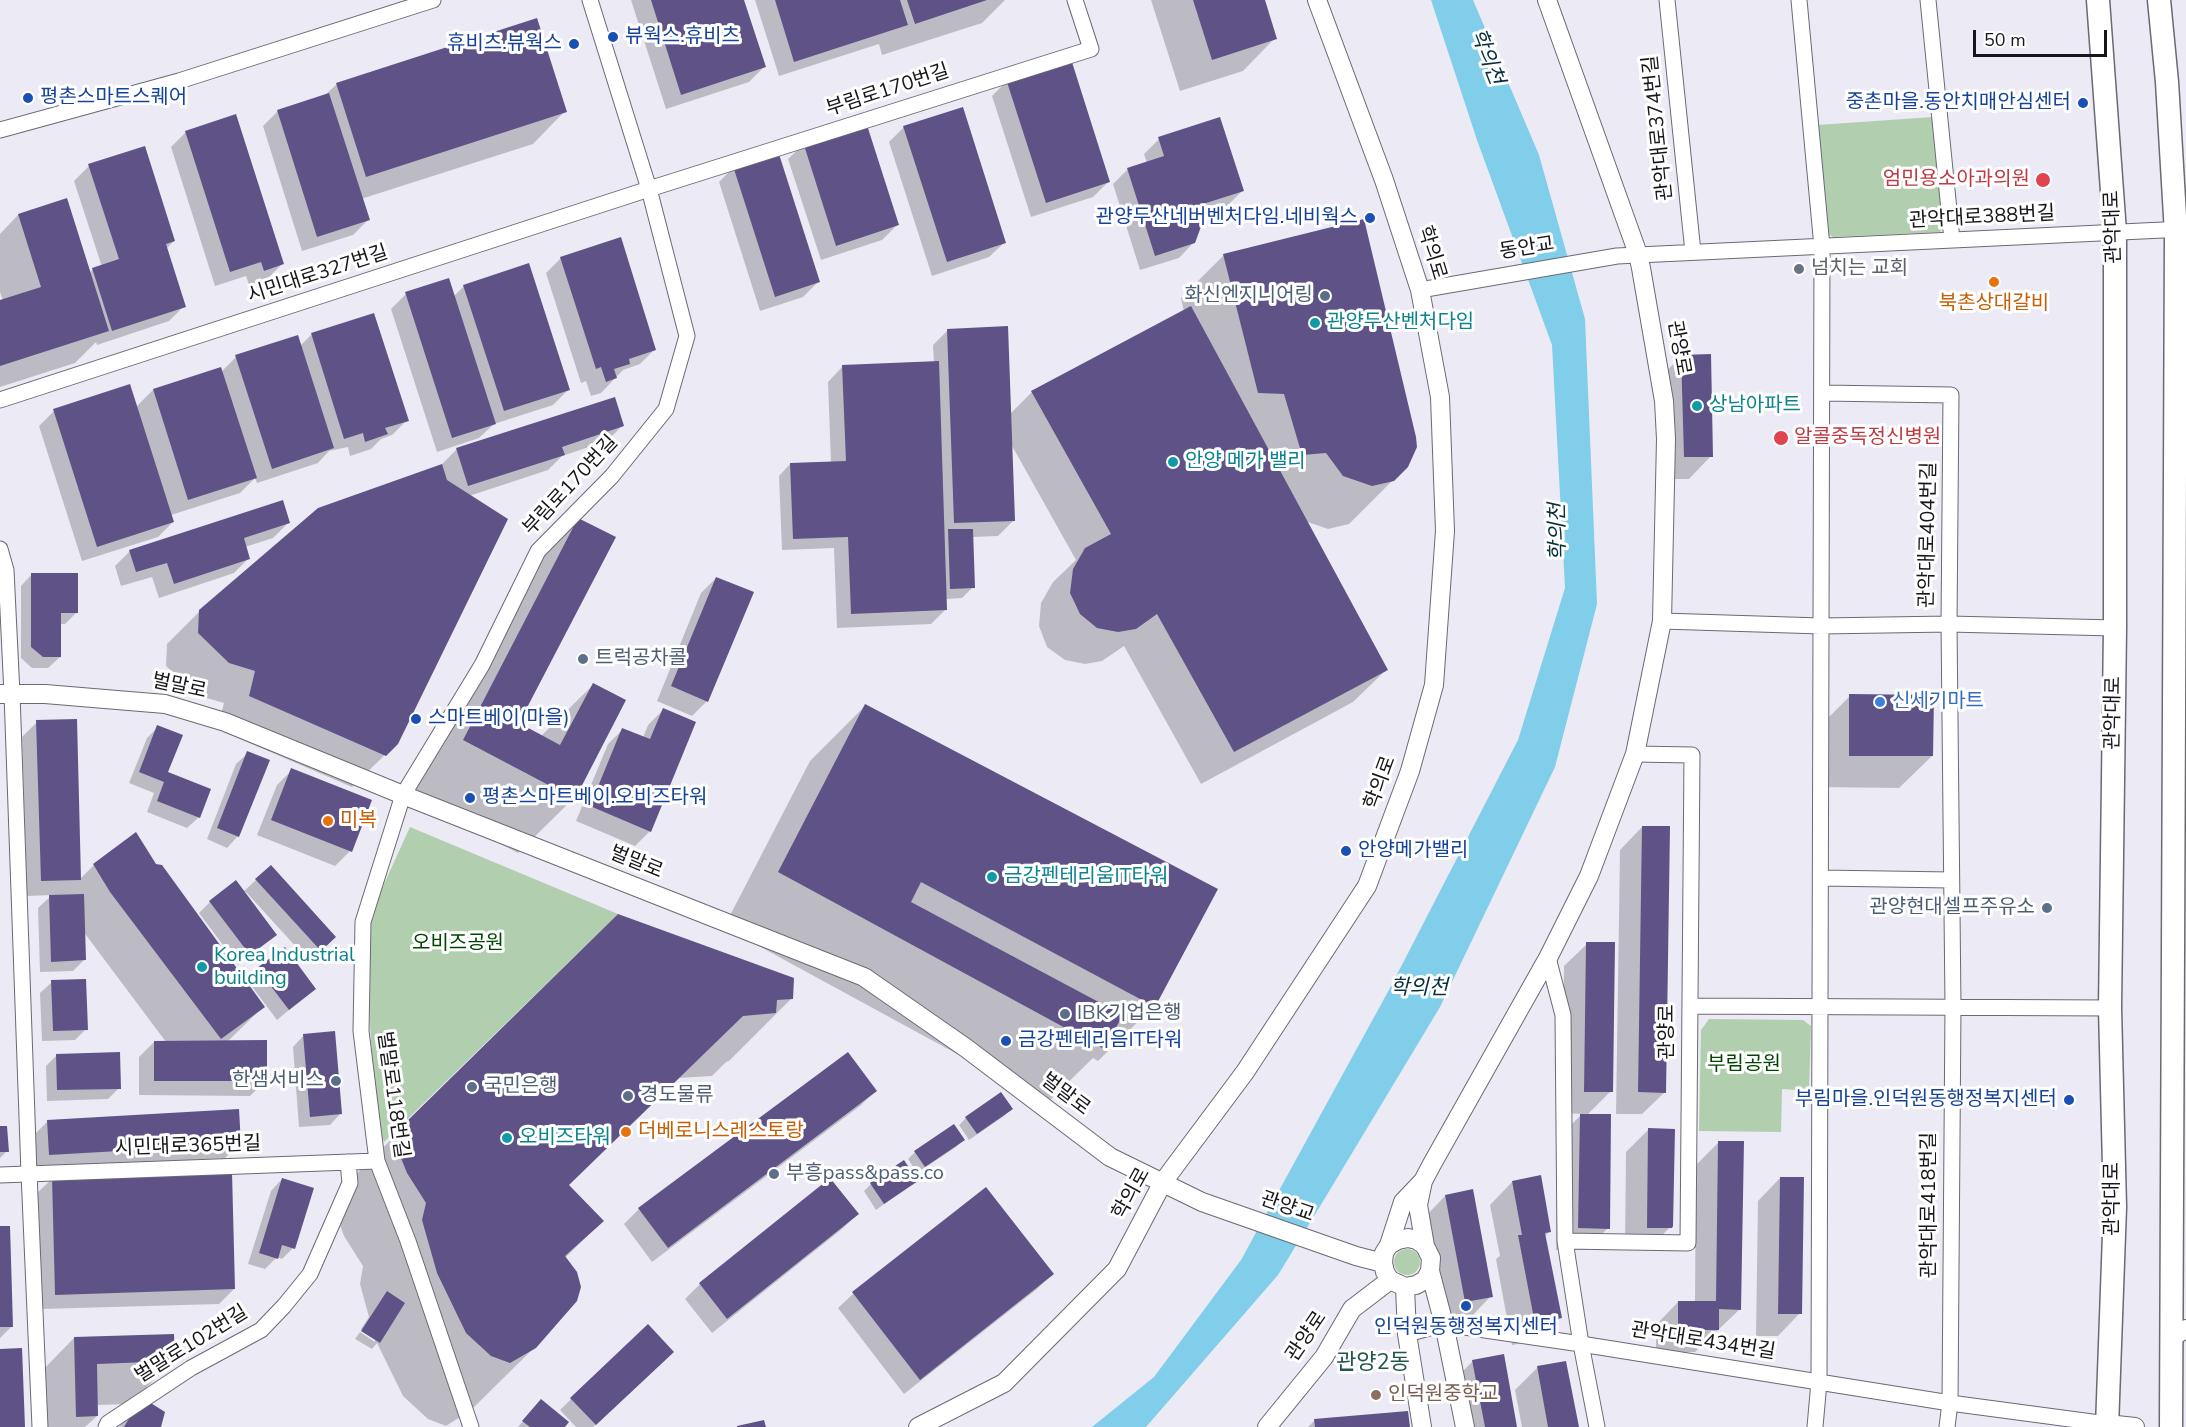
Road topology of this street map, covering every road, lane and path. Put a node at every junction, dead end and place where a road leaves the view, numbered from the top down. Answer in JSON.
{"nodes":[{"id":1,"x":432,"y":0,"type":"edge"},
{"id":2,"x":590,"y":0,"type":"edge"},
{"id":3,"x":1075,"y":0,"type":"edge"},
{"id":4,"x":1317,"y":0,"type":"edge"},
{"id":5,"x":1547,"y":0,"type":"edge"},
{"id":6,"x":1667,"y":0,"type":"edge"},
{"id":7,"x":1799,"y":0,"type":"edge"},
{"id":8,"x":1928,"y":0,"type":"edge"},
{"id":9,"x":2098,"y":0,"type":"edge"},
{"id":10,"x":2159,"y":0,"type":"edge"},
{"id":11,"x":0,"y":130,"type":"edge"},
{"id":12,"x":649,"y":189,"type":"junction"},
{"id":13,"x":2180,"y":229,"type":"edge"},
{"id":14,"x":2115,"y":232,"type":"junction"},
{"id":15,"x":1952,"y":240,"type":"junction"},
{"id":16,"x":1822,"y":247,"type":"junction"},
{"id":17,"x":1693,"y":252,"type":"junction"},
{"id":18,"x":1638,"y":254,"type":"junction"},
{"id":19,"x":1420,"y":290,"type":"junction"},
{"id":20,"x":1823,"y":393,"type":"junction"},
{"id":21,"x":0,"y":400,"type":"edge"},
{"id":22,"x":0,"y":549,"type":"edge"},
{"id":23,"x":1662,"y":621,"type":"junction"},
{"id":24,"x":1949,"y":624,"type":"junction"},
{"id":25,"x":1821,"y":626,"type":"junction"},
{"id":26,"x":2180,"y":627,"type":"edge"},
{"id":27,"x":2115,"y":628,"type":"junction"},
{"id":28,"x":6,"y":694,"type":"edge"},
{"id":29,"x":1635,"y":754,"type":"junction"},
{"id":30,"x":403,"y":795,"type":"junction"},
{"id":31,"x":1821,"y":878,"type":"junction"},
{"id":32,"x":1951,"y":880,"type":"junction"},
{"id":33,"x":1548,"y":958,"type":"junction"},
{"id":34,"x":1690,"y":1006,"type":"junction"},
{"id":35,"x":1819,"y":1006,"type":"junction"},
{"id":36,"x":1953,"y":1006,"type":"junction"},
{"id":37,"x":2110,"y":1008,"type":"junction"},
{"id":38,"x":377,"y":1161,"type":"junction"},
{"id":39,"x":348,"y":1162,"type":"junction"},
{"id":40,"x":29,"y":1173,"type":"junction"},
{"id":41,"x":0,"y":1175,"type":"edge"},
{"id":42,"x":1423,"y":1181,"type":"junction"},
{"id":43,"x":1163,"y":1182,"type":"junction"},
{"id":44,"x":1202,"y":1202,"type":"joint"},
{"id":45,"x":1565,"y":1241,"type":"junction"},
{"id":46,"x":1389,"y":1245,"type":"junction"},
{"id":47,"x":1425,"y":1246,"type":"junction"},
{"id":48,"x":1383,"y":1263,"type":"junction"},
{"id":49,"x":1430,"y":1271,"type":"junction"},
{"id":50,"x":1398,"y":1284,"type":"junction"},
{"id":51,"x":1444,"y":1324,"type":"junction"},
{"id":52,"x":1407,"y":1334,"type":"junction"},
{"id":53,"x":2178,"y":1334,"type":"edge"},
{"id":54,"x":1581,"y":1344,"type":"junction"},
{"id":55,"x":1819,"y":1382,"type":"junction"},
{"id":56,"x":1950,"y":1403,"type":"junction"},
{"id":57,"x":2107,"y":1426,"type":"edge"},
{"id":58,"x":40,"y":1427,"type":"edge"},
{"id":59,"x":106,"y":1427,"type":"edge"},
{"id":60,"x":471,"y":1427,"type":"edge"},
{"id":61,"x":918,"y":1427,"type":"edge"},
{"id":62,"x":1267,"y":1427,"type":"edge"},
{"id":63,"x":1422,"y":1427,"type":"edge"},
{"id":64,"x":1465,"y":1427,"type":"edge"},
{"id":65,"x":1597,"y":1427,"type":"edge"},
{"id":66,"x":1815,"y":1427,"type":"edge"},
{"id":67,"x":1947,"y":1427,"type":"edge"},
{"id":68,"x":2135,"y":1427,"type":"edge"},
{"id":69,"x":2171,"y":1427,"type":"edge"}],
"edges":[{"from":1,"to":11,"type":"street"},
{"from":2,"to":12,"type":"street","name":"부림로170번길"},
{"from":3,"to":12,"type":"street","name":"부림로170번길"},
{"from":4,"to":19,"type":"street","name":"학의로"},
{"from":5,"to":18,"type":"street","name":"관양로"},
{"from":6,"to":17,"type":"street","name":"관악대로374번길"},
{"from":7,"to":16,"type":"street"},
{"from":8,"to":15,"type":"street"},
{"from":9,"to":14,"type":"main road","name":"관악대로"},
{"from":10,"to":13,"type":"main road"},
{"from":12,"to":21,"type":"street","name":"시민대로327번길"},
{"from":12,"to":30,"type":"street","name":"부림로170번길"},
{"from":13,"to":14,"type":"street","name":"관악대로388번길"},
{"from":13,"to":26,"type":"main road"},
{"from":14,"to":15,"type":"street","name":"관악대로388번길"},
{"from":14,"to":27,"type":"main road","name":"관악대로"},
{"from":15,"to":16,"type":"street","name":"관악대로388번길"},
{"from":16,"to":17,"type":"street","name":"관악대로388번길"},
{"from":16,"to":20,"type":"street"},
{"from":17,"to":18,"type":"street","name":"관악대로388번길"},
{"from":18,"to":19,"type":"street","name":"동안교"},
{"from":18,"to":23,"type":"street","name":"관양로"},
{"from":19,"to":43,"type":"street","name":"학의로"},
{"from":20,"to":24,"type":"street","name":"관악대로404번길"},
{"from":20,"to":25,"type":"street"},
{"from":22,"to":28,"type":"street"},
{"from":23,"to":25,"type":"street","name":"관악대로404번길"},
{"from":23,"to":29,"type":"street","name":"관양로"},
{"from":24,"to":25,"type":"street","name":"관악대로404번길"},
{"from":24,"to":27,"type":"street","name":"관악대로404번길"},
{"from":24,"to":32,"type":"street","name":"관악대로404번길"},
{"from":25,"to":31,"type":"street"},
{"from":26,"to":53,"type":"main road"},
{"from":27,"to":37,"type":"main road","name":"관악대로"},
{"from":28,"to":30,"type":"street","name":"벌말로"},
{"from":28,"to":40,"type":"street"},
{"from":29,"to":33,"type":"street","name":"관양로"},
{"from":29,"to":34,"type":"street","name":"관양로"},
{"from":30,"to":38,"type":"street","name":"벌말로118번길"},
{"from":30,"to":43,"type":"street","name":"벌말로"},
{"from":31,"to":32,"type":"street"},
{"from":31,"to":35,"type":"street"},
{"from":32,"to":36,"type":"street","name":"관악대로404번길"},
{"from":33,"to":42,"type":"street","name":"관양로"},
{"from":33,"to":45,"type":"street"},
{"from":34,"to":35,"type":"street"},
{"from":34,"to":45,"type":"street","name":"관양로"},
{"from":35,"to":36,"type":"street"},
{"from":35,"to":55,"type":"street"},
{"from":36,"to":37,"type":"street"},
{"from":36,"to":56,"type":"street","name":"관악대로418번길"},
{"from":37,"to":57,"type":"main road","name":"관악대로"},
{"from":38,"to":39,"type":"street","name":"시민대로365번길"},
{"from":38,"to":60,"type":"street","name":"벌말로118번길"},
{"from":39,"to":40,"type":"street","name":"시민대로365번길"},
{"from":39,"to":59,"type":"street","name":"벌말로102번길"},
{"from":40,"to":41,"type":"street","name":"시민대로365번길"},
{"from":40,"to":58,"type":"street"},
{"from":42,"to":46,"type":"street","name":"관양로"},
{"from":42,"to":47,"type":"street"},
{"from":43,"to":44,"type":"street","name":"벌말로"},
{"from":43,"to":61,"type":"street","name":"학의로"},
{"from":44,"to":48,"type":"street","name":"관양교"},
{"from":45,"to":54,"type":"street"},
{"from":46,"to":47,"type":"street"},
{"from":46,"to":48,"type":"street"},
{"from":47,"to":49,"type":"street"},
{"from":48,"to":50,"type":"street"},
{"from":49,"to":50,"type":"street"},
{"from":49,"to":51,"type":"street"},
{"from":50,"to":52,"type":"street"},
{"from":50,"to":62,"type":"street","name":"관양로"},
{"from":51,"to":52,"type":"street","name":"관악대로434번길"},
{"from":51,"to":54,"type":"street","name":"관악대로434번길"},
{"from":51,"to":64,"type":"street"},
{"from":52,"to":63,"type":"street"},
{"from":53,"to":69,"type":"main road"},
{"from":54,"to":55,"type":"street","name":"관악대로434번길"},
{"from":54,"to":65,"type":"street"},
{"from":55,"to":56,"type":"street","name":"관악대로434번길"},
{"from":55,"to":66,"type":"street"},
{"from":56,"to":57,"type":"street","name":"관악대로434번길"},
{"from":56,"to":67,"type":"street"},
{"from":57,"to":68,"type":"street"}]}
